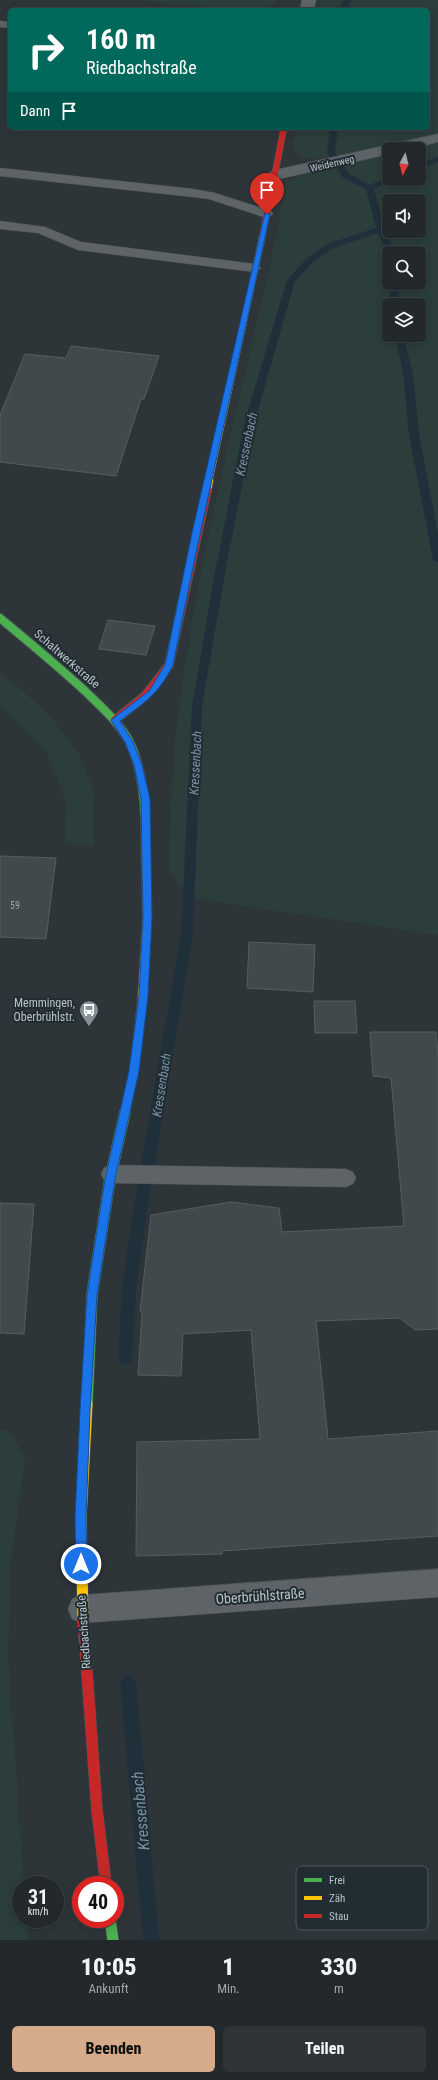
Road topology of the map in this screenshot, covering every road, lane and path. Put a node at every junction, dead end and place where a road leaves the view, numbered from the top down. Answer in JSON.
{"nodes":[{"id":1,"x":284,"y":130,"type":"edge"},
{"id":2,"x":438,"y":138,"type":"edge"},
{"id":3,"x":421,"y":142,"type":"edge"},
{"id":4,"x":382,"y":151,"type":"edge"},
{"id":5,"x":0,"y":172,"type":"edge"},
{"id":6,"x":275,"y":175,"type":"junction"},
{"id":7,"x":267,"y":214,"type":"junction"},
{"id":8,"x":0,"y":225,"type":"edge"},
{"id":9,"x":256,"y":268,"type":"junction"},
{"id":10,"x":0,"y":618,"type":"edge"},
{"id":11,"x":115,"y":720,"type":"junction"},
{"id":12,"x":120,"y":1174,"type":"junction"},
{"id":13,"x":346,"y":1178,"type":"dead end"},
{"id":14,"x":438,"y":1583,"type":"edge"},
{"id":15,"x":82,"y":1609,"type":"junction"},
{"id":16,"x":105,"y":1876,"type":"edge"},
{"id":17,"x":111,"y":1928,"type":"edge"},
{"id":18,"x":113,"y":1940,"type":"edge"}],
"edges":[{"from":1,"to":6,"type":"street"},
{"from":2,"to":3,"type":"street","name":"Weidenweg"},
{"from":4,"to":6,"type":"street","name":"Weidenweg"},
{"from":5,"to":7,"type":"lane"},
{"from":6,"to":7,"type":"street"},
{"from":7,"to":9,"type":"street"},
{"from":8,"to":9,"type":"lane"},
{"from":9,"to":11,"type":"street"},
{"from":10,"to":11,"type":"street","name":"Schaltwerkstraße"},
{"from":11,"to":12,"type":"street","name":"Riedbachstraße"},
{"from":12,"to":13,"type":"lane"},
{"from":12,"to":15,"type":"street","name":"Riedbachstraße"},
{"from":14,"to":15,"type":"street","name":"Oberbrühlstraße"},
{"from":15,"to":16,"type":"street","name":"Riedbachstraße"},
{"from":17,"to":18,"type":"street"}]}
